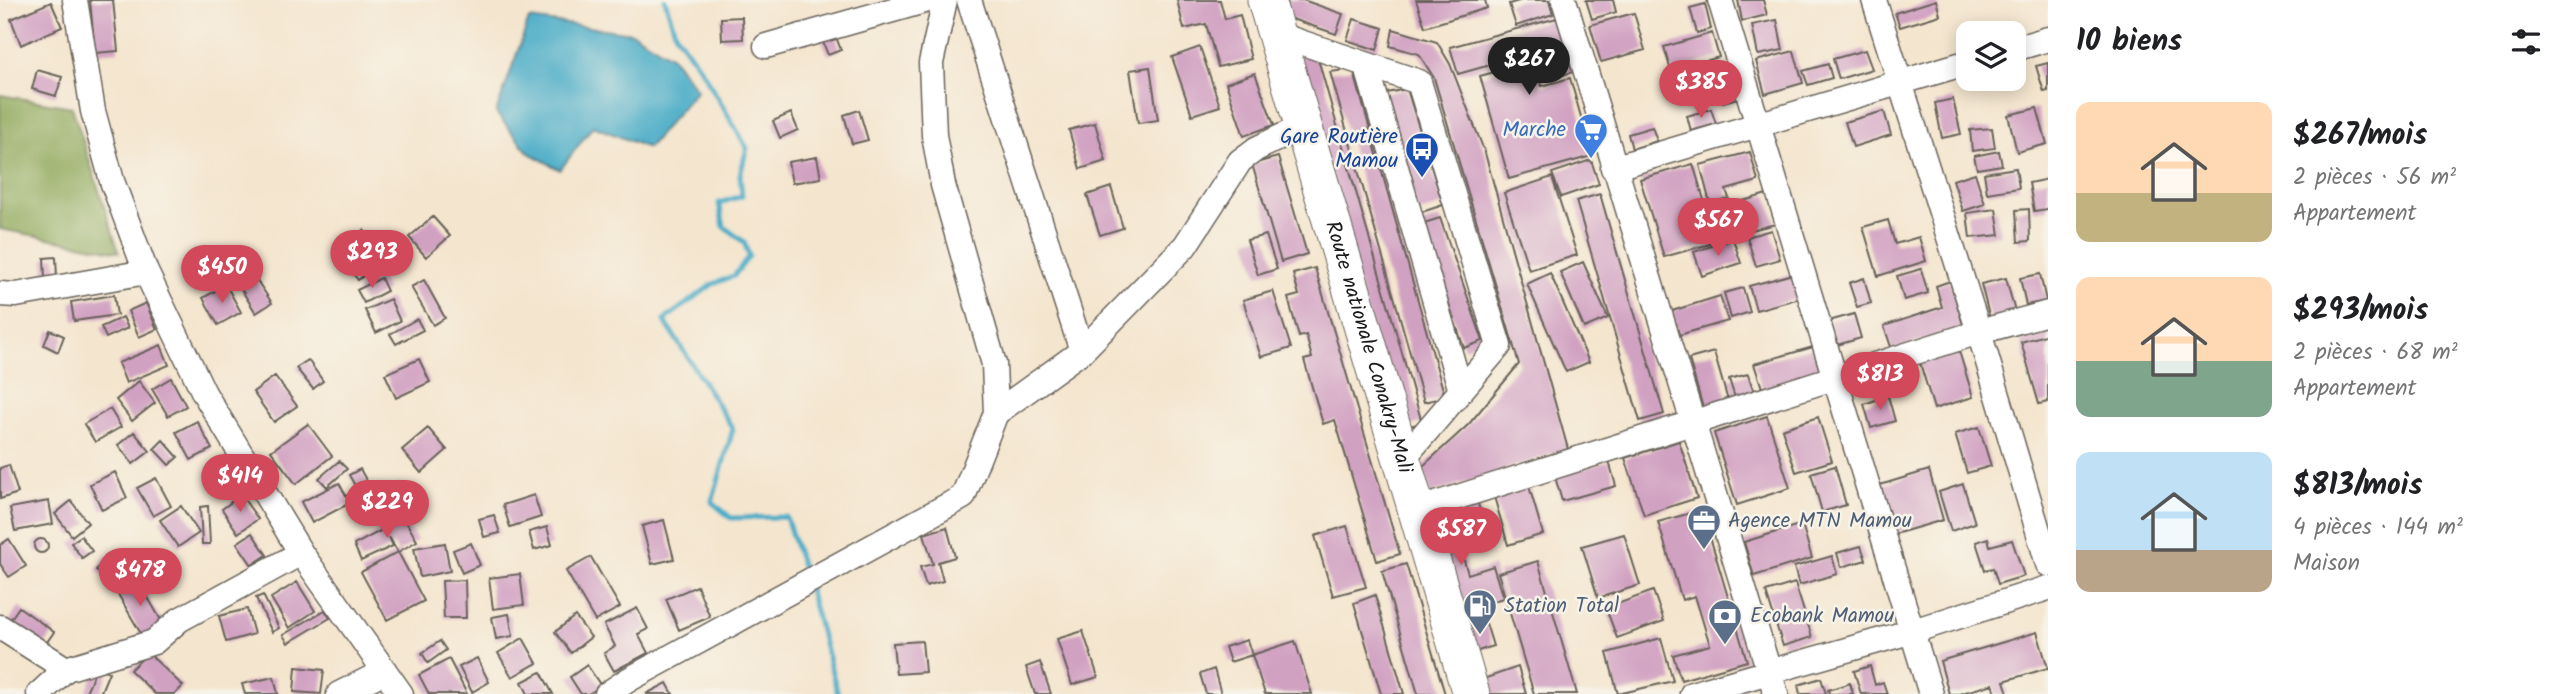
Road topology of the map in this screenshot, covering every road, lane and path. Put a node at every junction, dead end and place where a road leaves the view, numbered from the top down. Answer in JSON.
{"nodes":[{"id":1,"x":75,"y":0,"type":"edge"},
{"id":2,"x":928,"y":0,"type":"edge"},
{"id":3,"x":945,"y":0,"type":"edge"},
{"id":4,"x":969,"y":0,"type":"edge"},
{"id":5,"x":1564,"y":0,"type":"edge"},
{"id":6,"x":1720,"y":0,"type":"edge"},
{"id":7,"x":1874,"y":0,"type":"edge"},
{"id":8,"x":892,"y":5,"type":"edge"},
{"id":9,"x":1271,"y":17,"type":"edge"},
{"id":10,"x":2048,"y":38,"type":"edge"},
{"id":11,"x":2026,"y":45,"type":"edge"},
{"id":12,"x":766,"y":46,"type":"dead end"},
{"id":13,"x":1366,"y":64,"type":"junction"},
{"id":14,"x":1956,"y":66,"type":"edge"},
{"id":15,"x":1900,"y":82,"type":"junction"},
{"id":16,"x":1757,"y":125,"type":"junction"},
{"id":17,"x":1303,"y":126,"type":"junction"},
{"id":18,"x":1614,"y":167,"type":"junction"},
{"id":19,"x":146,"y":272,"type":"junction"},
{"id":20,"x":0,"y":295,"type":"edge"},
{"id":21,"x":2048,"y":313,"type":"edge"},
{"id":22,"x":1979,"y":332,"type":"junction"},
{"id":23,"x":1082,"y":351,"type":"junction"},
{"id":24,"x":1835,"y":377,"type":"junction"},
{"id":25,"x":1461,"y":391,"type":"junction"},
{"id":26,"x":996,"y":413,"type":"junction"},
{"id":27,"x":1692,"y":423,"type":"junction"},
{"id":28,"x":1402,"y":460,"type":"junction"},
{"id":29,"x":1417,"y":510,"type":"junction"},
{"id":30,"x":301,"y":553,"type":"junction"},
{"id":31,"x":2048,"y":564,"type":"edge"},
{"id":32,"x":2048,"y":588,"type":"edge"},
{"id":33,"x":0,"y":626,"type":"edge"},
{"id":34,"x":1913,"y":631,"type":"junction"},
{"id":35,"x":66,"y":669,"type":"junction"},
{"id":36,"x":385,"y":671,"type":"junction"},
{"id":37,"x":1772,"y":683,"type":"edge"},
{"id":38,"x":39,"y":694,"type":"edge"},
{"id":39,"x":339,"y":694,"type":"edge"},
{"id":40,"x":401,"y":694,"type":"edge"},
{"id":41,"x":607,"y":694,"type":"edge"},
{"id":42,"x":1471,"y":694,"type":"edge"},
{"id":43,"x":1692,"y":694,"type":"edge"},
{"id":44,"x":1931,"y":694,"type":"edge"}],
"edges":[{"from":1,"to":19,"type":"street"},
{"from":2,"to":8,"type":"street"},
{"from":3,"to":26,"type":"street"},
{"from":4,"to":23,"type":"street"},
{"from":5,"to":18,"type":"street"},
{"from":6,"to":16,"type":"street"},
{"from":7,"to":15,"type":"street"},
{"from":8,"to":12,"type":"street"},
{"from":9,"to":13,"type":"street"},
{"from":9,"to":17,"type":"highway","name":"Route nationale Conakry-Mali"},
{"from":10,"to":11,"type":"street"},
{"from":13,"to":25,"type":"street"},
{"from":13,"to":25,"type":"street"},
{"from":14,"to":15,"type":"street"},
{"from":15,"to":16,"type":"street"},
{"from":15,"to":22,"type":"street"},
{"from":16,"to":18,"type":"street"},
{"from":16,"to":24,"type":"street"},
{"from":17,"to":23,"type":"street"},
{"from":17,"to":28,"type":"highway","name":"Route nationale Conakry-Mali"},
{"from":18,"to":27,"type":"street"},
{"from":19,"to":20,"type":"street"},
{"from":19,"to":30,"type":"street"},
{"from":21,"to":22,"type":"street"},
{"from":22,"to":24,"type":"street"},
{"from":22,"to":31,"type":"street"},
{"from":23,"to":26,"type":"street"},
{"from":24,"to":27,"type":"street"},
{"from":24,"to":34,"type":"street"},
{"from":25,"to":28,"type":"street"},
{"from":26,"to":41,"type":"street"},
{"from":27,"to":29,"type":"street"},
{"from":27,"to":37,"type":"street"},
{"from":28,"to":29,"type":"highway","name":"Route nationale Conakry-Mali"},
{"from":29,"to":42,"type":"highway","name":"Route nationale Conakry-Mali"},
{"from":30,"to":35,"type":"street"},
{"from":30,"to":36,"type":"street"},
{"from":32,"to":34,"type":"street"},
{"from":33,"to":35,"type":"street"},
{"from":34,"to":37,"type":"street"},
{"from":34,"to":44,"type":"street"},
{"from":35,"to":38,"type":"street"},
{"from":36,"to":39,"type":"street"},
{"from":36,"to":40,"type":"street"},
{"from":37,"to":43,"type":"street"}]}
